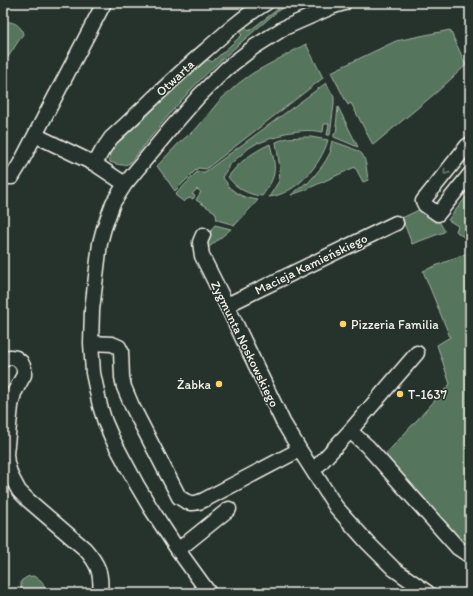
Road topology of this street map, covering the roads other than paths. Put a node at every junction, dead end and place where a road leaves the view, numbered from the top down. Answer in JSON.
{"nodes":[{"id":1,"x":266,"y":3,"type":"edge"},
{"id":2,"x":344,"y":3,"type":"edge"},
{"id":3,"x":101,"y":4,"type":"edge"},
{"id":4,"x":35,"y":135,"type":"junction"},
{"id":5,"x":470,"y":144,"type":"edge"},
{"id":6,"x":95,"y":164,"type":"junction"},
{"id":7,"x":470,"y":174,"type":"edge"},
{"id":8,"x":3,"y":177,"type":"edge"},
{"id":9,"x":125,"y":184,"type":"junction"},
{"id":10,"x":396,"y":223,"type":"dead end"},
{"id":11,"x":203,"y":234,"type":"dead end"},
{"id":12,"x":226,"y":305,"type":"junction"},
{"id":13,"x":91,"y":343,"type":"junction"},
{"id":14,"x":417,"y":353,"type":"dead end"},
{"id":15,"x":3,"y":360,"type":"edge"},
{"id":16,"x":350,"y":431,"type":"junction"},
{"id":17,"x":299,"y":450,"type":"junction"},
{"id":18,"x":313,"y":471,"type":"junction"},
{"id":19,"x":229,"y":509,"type":"dead end"},
{"id":20,"x":178,"y":550,"type":"junction"},
{"id":21,"x":470,"y":556,"type":"edge"},
{"id":22,"x":100,"y":593,"type":"edge"},
{"id":23,"x":209,"y":593,"type":"edge"},
{"id":24,"x":428,"y":593,"type":"edge"}],
"edges":[{"from":1,"to":6,"type":"street","name":"Otwarta"},
{"from":2,"to":9,"type":"street"},
{"from":3,"to":4,"type":"street"},
{"from":4,"to":6,"type":"street"},
{"from":4,"to":8,"type":"street"},
{"from":5,"to":7,"type":"street","one_way":true},
{"from":6,"to":9,"type":"street"},
{"from":9,"to":13,"type":"street"},
{"from":10,"to":12,"type":"street","name":"Macieja Kamieńskiego"},
{"from":11,"to":12,"type":"street","name":"Zygmunta Noskowskiego"},
{"from":12,"to":17,"type":"street","name":"Zygmunta Noskowskiego"},
{"from":13,"to":17,"type":"street"},
{"from":13,"to":20,"type":"street"},
{"from":14,"to":16,"type":"street"},
{"from":15,"to":22,"type":"street"},
{"from":16,"to":18,"type":"street"},
{"from":16,"to":21,"type":"street"},
{"from":17,"to":18,"type":"street","name":"Zygmunta Noskowskiego"},
{"from":18,"to":24,"type":"street","name":"Zygmunta Noskowskiego"},
{"from":19,"to":20,"type":"street"},
{"from":20,"to":23,"type":"street"}]}
